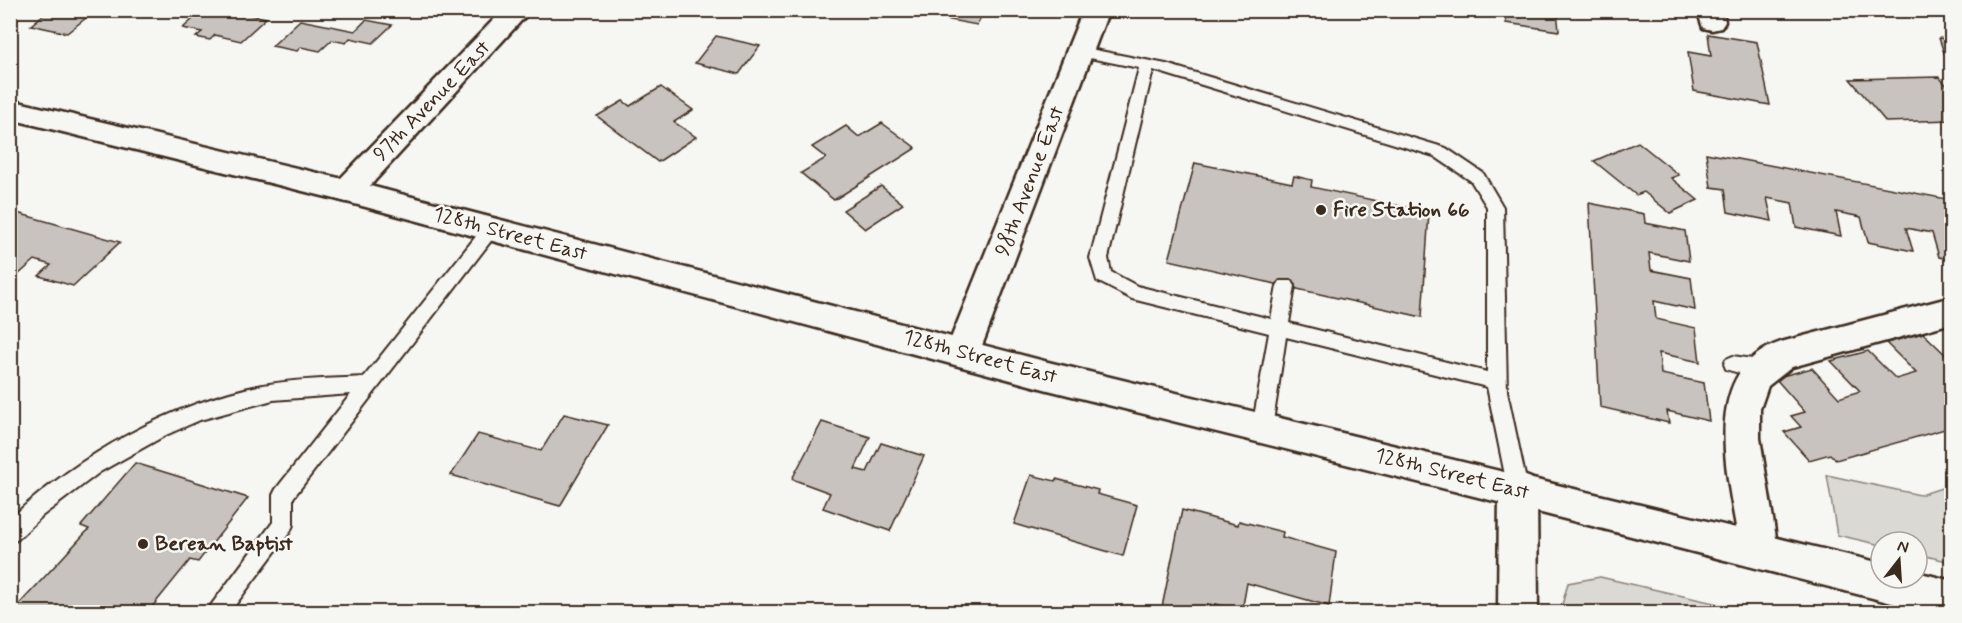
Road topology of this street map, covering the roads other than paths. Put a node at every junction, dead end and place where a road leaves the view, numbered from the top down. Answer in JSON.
{"nodes":[{"id":1,"x":518,"y":10,"type":"edge"},
{"id":2,"x":1096,"y":10,"type":"edge"},
{"id":3,"x":1080,"y":52,"type":"junction"},
{"id":4,"x":1147,"y":64,"type":"junction"},
{"id":5,"x":10,"y":109,"type":"edge"},
{"id":6,"x":346,"y":191,"type":"junction"},
{"id":7,"x":491,"y":229,"type":"junction"},
{"id":8,"x":1286,"y":286,"type":"dead end"},
{"id":9,"x":1952,"y":310,"type":"edge"},
{"id":10,"x":1279,"y":329,"type":"junction"},
{"id":11,"x":963,"y":351,"type":"junction"},
{"id":12,"x":1497,"y":382,"type":"junction"},
{"id":13,"x":369,"y":385,"type":"junction"},
{"id":14,"x":1262,"y":428,"type":"junction"},
{"id":15,"x":1518,"y":490,"type":"junction"},
{"id":16,"x":10,"y":533,"type":"edge"},
{"id":17,"x":1759,"y":550,"type":"junction"},
{"id":18,"x":1952,"y":600,"type":"edge"},
{"id":19,"x":217,"y":612,"type":"edge"},
{"id":20,"x":1518,"y":612,"type":"edge"}],
"edges":[{"from":1,"to":6,"type":"street","name":"97th Avenue East"},
{"from":2,"to":3,"type":"street","name":"98th Avenue East"},
{"from":3,"to":4,"type":"lane"},
{"from":3,"to":11,"type":"street","name":"98th Avenue East"},
{"from":4,"to":10,"type":"lane"},
{"from":4,"to":12,"type":"lane"},
{"from":5,"to":6,"type":"street","name":"128th Street East"},
{"from":6,"to":7,"type":"street","name":"128th Street East"},
{"from":7,"to":11,"type":"street","name":"128th Street East"},
{"from":7,"to":13,"type":"lane"},
{"from":8,"to":10,"type":"lane"},
{"from":9,"to":17,"type":"street"},
{"from":10,"to":12,"type":"lane"},
{"from":10,"to":14,"type":"lane"},
{"from":11,"to":14,"type":"street","name":"128th Street East"},
{"from":12,"to":15,"type":"lane"},
{"from":13,"to":16,"type":"lane"},
{"from":13,"to":19,"type":"lane"},
{"from":14,"to":15,"type":"street","name":"128th Street East"},
{"from":15,"to":17,"type":"street","name":"128th Street East"},
{"from":15,"to":20,"type":"street"},
{"from":17,"to":18,"type":"street","name":"128th Street East"}]}
